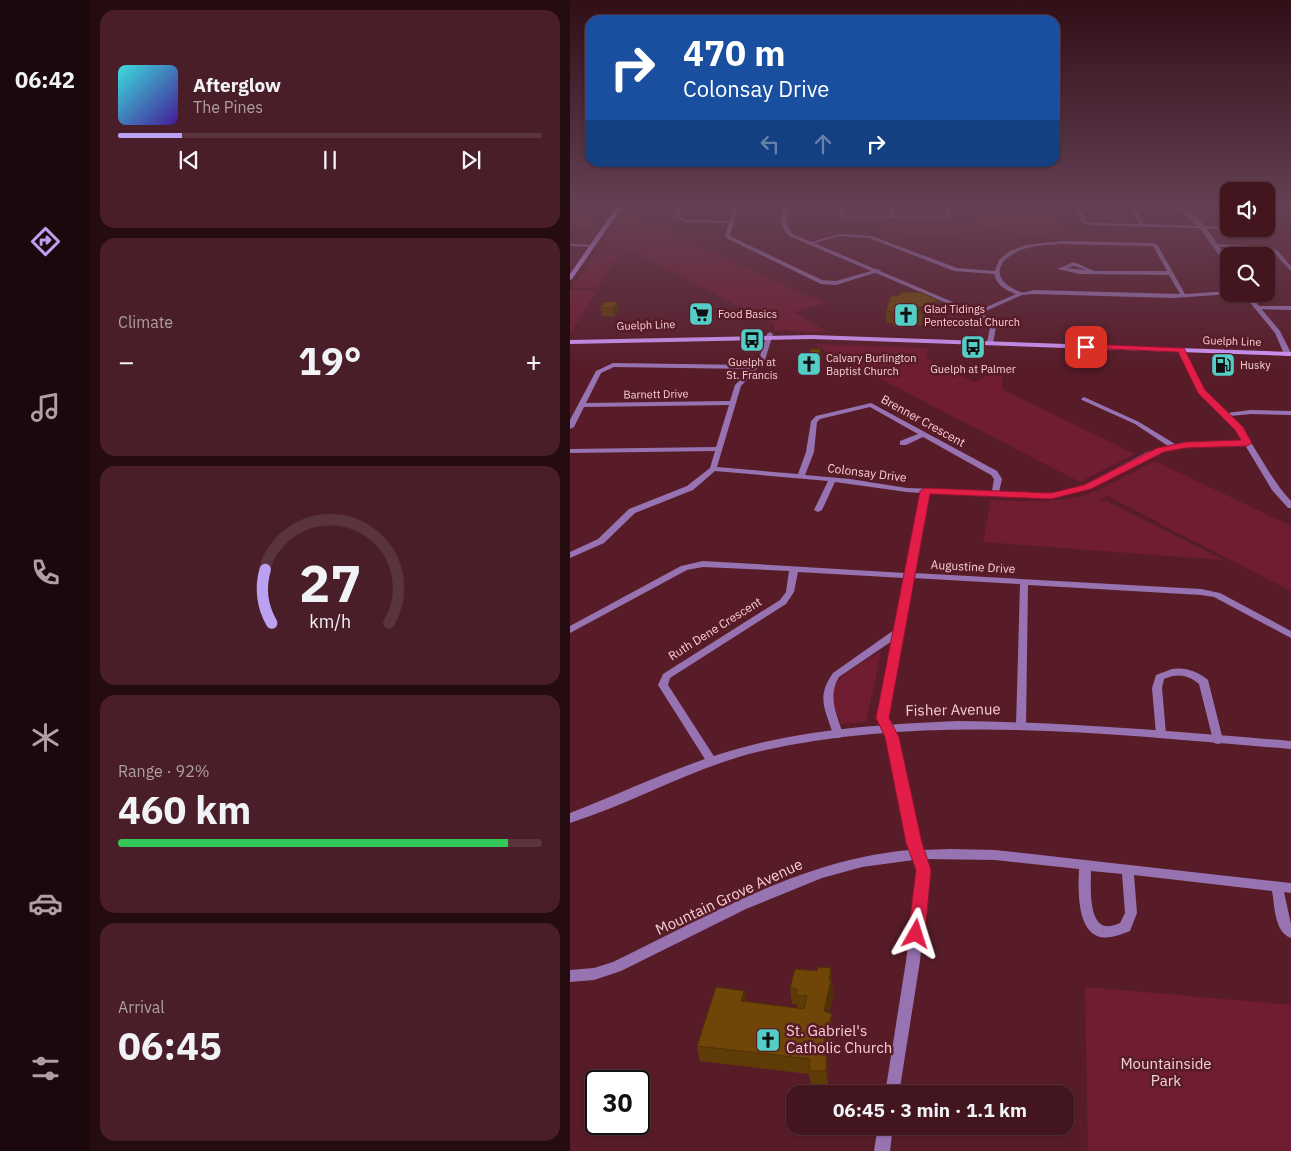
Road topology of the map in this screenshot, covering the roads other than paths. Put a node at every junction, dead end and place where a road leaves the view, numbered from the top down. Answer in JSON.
{"nodes":[{"id":1,"x":583,"y":260,"type":"edge"},
{"id":2,"x":775,"y":260,"type":"edge"},
{"id":3,"x":852,"y":260,"type":"edge"},
{"id":4,"x":930,"y":260,"type":"edge"},
{"id":5,"x":1002,"y":260,"type":"edge"},
{"id":6,"x":1164,"y":260,"type":"edge"},
{"id":7,"x":878,"y":271,"type":"junction"},
{"id":8,"x":1092,"y":271,"type":"junction"},
{"id":9,"x":997,"y":273,"type":"junction"},
{"id":10,"x":1172,"y":273,"type":"junction"},
{"id":11,"x":570,"y":278,"type":"edge"},
{"id":12,"x":1021,"y":294,"type":"junction"},
{"id":13,"x":1220,"y":294,"type":"edge"},
{"id":14,"x":1184,"y":296,"type":"junction"},
{"id":15,"x":1252,"y":302,"type":"edge"},
{"id":16,"x":1257,"y":308,"type":"junction"},
{"id":17,"x":1291,"y":308,"type":"edge"},
{"id":18,"x":977,"y":313,"type":"junction"},
{"id":19,"x":666,"y":335,"type":"junction"},
{"id":20,"x":769,"y":336,"type":"junction"},
{"id":21,"x":570,"y":338,"type":"edge"},
{"id":22,"x":649,"y":340,"type":"junction"},
{"id":23,"x":570,"y":342,"type":"edge"},
{"id":24,"x":990,"y":343,"type":"junction"},
{"id":25,"x":1181,"y":350,"type":"junction"},
{"id":26,"x":1289,"y":354,"type":"edge"},
{"id":27,"x":756,"y":367,"type":"junction"},
{"id":28,"x":1084,"y":399,"type":"dead end"},
{"id":29,"x":732,"y":403,"type":"junction"},
{"id":30,"x":581,"y":405,"type":"junction"},
{"id":31,"x":1291,"y":413,"type":"edge"},
{"id":32,"x":1224,"y":414,"type":"junction"},
{"id":33,"x":570,"y":427,"type":"edge"},
{"id":34,"x":924,"y":434,"type":"junction"},
{"id":35,"x":902,"y":443,"type":"dead end"},
{"id":36,"x":1247,"y":443,"type":"junction"},
{"id":37,"x":1174,"y":446,"type":"junction"},
{"id":38,"x":719,"y":449,"type":"junction"},
{"id":39,"x":570,"y":451,"type":"edge"},
{"id":40,"x":713,"y":469,"type":"junction"},
{"id":41,"x":800,"y":476,"type":"junction"},
{"id":42,"x":832,"y":480,"type":"junction"},
{"id":43,"x":925,"y":491,"type":"junction"},
{"id":44,"x":995,"y":494,"type":"junction"},
{"id":45,"x":1291,"y":506,"type":"edge"},
{"id":46,"x":818,"y":510,"type":"dead end"},
{"id":47,"x":570,"y":555,"type":"edge"},
{"id":48,"x":794,"y":570,"type":"junction"},
{"id":49,"x":909,"y":576,"type":"junction"},
{"id":50,"x":1024,"y":583,"type":"junction"},
{"id":51,"x":570,"y":630,"type":"edge"},
{"id":52,"x":898,"y":632,"type":"junction"},
{"id":53,"x":1291,"y":635,"type":"edge"},
{"id":54,"x":1022,"y":726,"type":"junction"},
{"id":55,"x":888,"y":728,"type":"junction"},
{"id":56,"x":838,"y":734,"type":"junction"},
{"id":57,"x":1161,"y":734,"type":"junction"},
{"id":58,"x":1218,"y":740,"type":"junction"},
{"id":59,"x":1291,"y":745,"type":"edge"},
{"id":60,"x":712,"y":761,"type":"junction"},
{"id":61,"x":570,"y":818,"type":"edge"},
{"id":62,"x":919,"y":854,"type":"junction"},
{"id":63,"x":1084,"y":864,"type":"junction"},
{"id":64,"x":1128,"y":870,"type":"junction"},
{"id":65,"x":1277,"y":886,"type":"junction"},
{"id":66,"x":1291,"y":888,"type":"edge"},
{"id":67,"x":1291,"y":932,"type":"edge"},
{"id":68,"x":570,"y":976,"type":"edge"},
{"id":69,"x":893,"y":1085,"type":"edge"},
{"id":70,"x":885,"y":1135,"type":"edge"},
{"id":71,"x":882,"y":1151,"type":"edge"}],
"edges":[{"from":1,"to":11,"type":"main road"},
{"from":2,"to":7,"type":"street"},
{"from":3,"to":7,"type":"street"},
{"from":4,"to":9,"type":"street"},
{"from":5,"to":9,"type":"street"},
{"from":6,"to":10,"type":"street"},
{"from":7,"to":18,"type":"street"},
{"from":8,"to":8,"type":"street"},
{"from":8,"to":10,"type":"street"},
{"from":9,"to":12,"type":"street"},
{"from":10,"to":14,"type":"street"},
{"from":12,"to":14,"type":"street"},
{"from":12,"to":18,"type":"street"},
{"from":13,"to":14,"type":"street"},
{"from":15,"to":16,"type":"street"},
{"from":16,"to":17,"type":"street"},
{"from":16,"to":26,"type":"street"},
{"from":18,"to":24,"type":"street"},
{"from":19,"to":20,"type":"main road","name":"Guelph Line"},
{"from":19,"to":21,"type":"main road","name":"Guelph Line"},
{"from":19,"to":22,"type":"main road"},
{"from":20,"to":22,"type":"main road","name":"Guelph Line"},
{"from":20,"to":24,"type":"main road","name":"Guelph Line"},
{"from":20,"to":27,"type":"street"},
{"from":22,"to":23,"type":"main road","name":"Guelph Line"},
{"from":24,"to":25,"type":"main road","name":"Guelph Line"},
{"from":25,"to":26,"type":"main road","name":"Guelph Line"},
{"from":25,"to":32,"type":"street"},
{"from":27,"to":29,"type":"street"},
{"from":27,"to":30,"type":"street"},
{"from":28,"to":37,"type":"street"},
{"from":29,"to":30,"type":"street","name":"Barnett Drive"},
{"from":29,"to":38,"type":"street"},
{"from":30,"to":33,"type":"street"},
{"from":31,"to":32,"type":"street"},
{"from":32,"to":36,"type":"street"},
{"from":34,"to":35,"type":"street"},
{"from":34,"to":41,"type":"street","name":"Brenner Crescent"},
{"from":34,"to":44,"type":"street","name":"Brenner Crescent"},
{"from":36,"to":37,"type":"street","name":"Colonsay Drive"},
{"from":36,"to":45,"type":"street"},
{"from":37,"to":44,"type":"street","name":"Colonsay Drive"},
{"from":38,"to":39,"type":"street"},
{"from":38,"to":40,"type":"street"},
{"from":40,"to":41,"type":"street","name":"Colonsay Drive"},
{"from":40,"to":47,"type":"street"},
{"from":41,"to":42,"type":"street","name":"Colonsay Drive"},
{"from":42,"to":43,"type":"street","name":"Colonsay Drive"},
{"from":42,"to":46,"type":"street"},
{"from":43,"to":44,"type":"street","name":"Colonsay Drive"},
{"from":43,"to":49,"type":"street"},
{"from":48,"to":49,"type":"street","name":"Augustine Drive"},
{"from":48,"to":51,"type":"street","name":"Augustine Drive"},
{"from":48,"to":60,"type":"street","name":"Ruth Dene Crescent"},
{"from":49,"to":50,"type":"street","name":"Augustine Drive"},
{"from":49,"to":52,"type":"street"},
{"from":50,"to":53,"type":"street","name":"Augustine Drive"},
{"from":50,"to":54,"type":"street"},
{"from":52,"to":55,"type":"street"},
{"from":52,"to":56,"type":"street"},
{"from":54,"to":55,"type":"street","name":"Fisher Avenue"},
{"from":54,"to":57,"type":"street","name":"Fisher Avenue"},
{"from":55,"to":56,"type":"street","name":"Fisher Avenue"},
{"from":55,"to":62,"type":"street"},
{"from":56,"to":60,"type":"street","name":"Fisher Avenue"},
{"from":57,"to":58,"type":"street","name":"Fisher Avenue"},
{"from":57,"to":58,"type":"street"},
{"from":58,"to":59,"type":"street","name":"Fisher Avenue"},
{"from":60,"to":61,"type":"street","name":"Fisher Avenue"},
{"from":62,"to":63,"type":"street","name":"Mountain Grove Avenue"},
{"from":62,"to":68,"type":"street","name":"Mountain Grove Avenue"},
{"from":62,"to":69,"type":"street"},
{"from":63,"to":64,"type":"street","name":"Mountain Grove Avenue"},
{"from":63,"to":64,"type":"street"},
{"from":64,"to":65,"type":"street","name":"Mountain Grove Avenue"},
{"from":65,"to":66,"type":"street","name":"Mountain Grove Avenue"},
{"from":65,"to":67,"type":"street"},
{"from":70,"to":71,"type":"street"}]}
